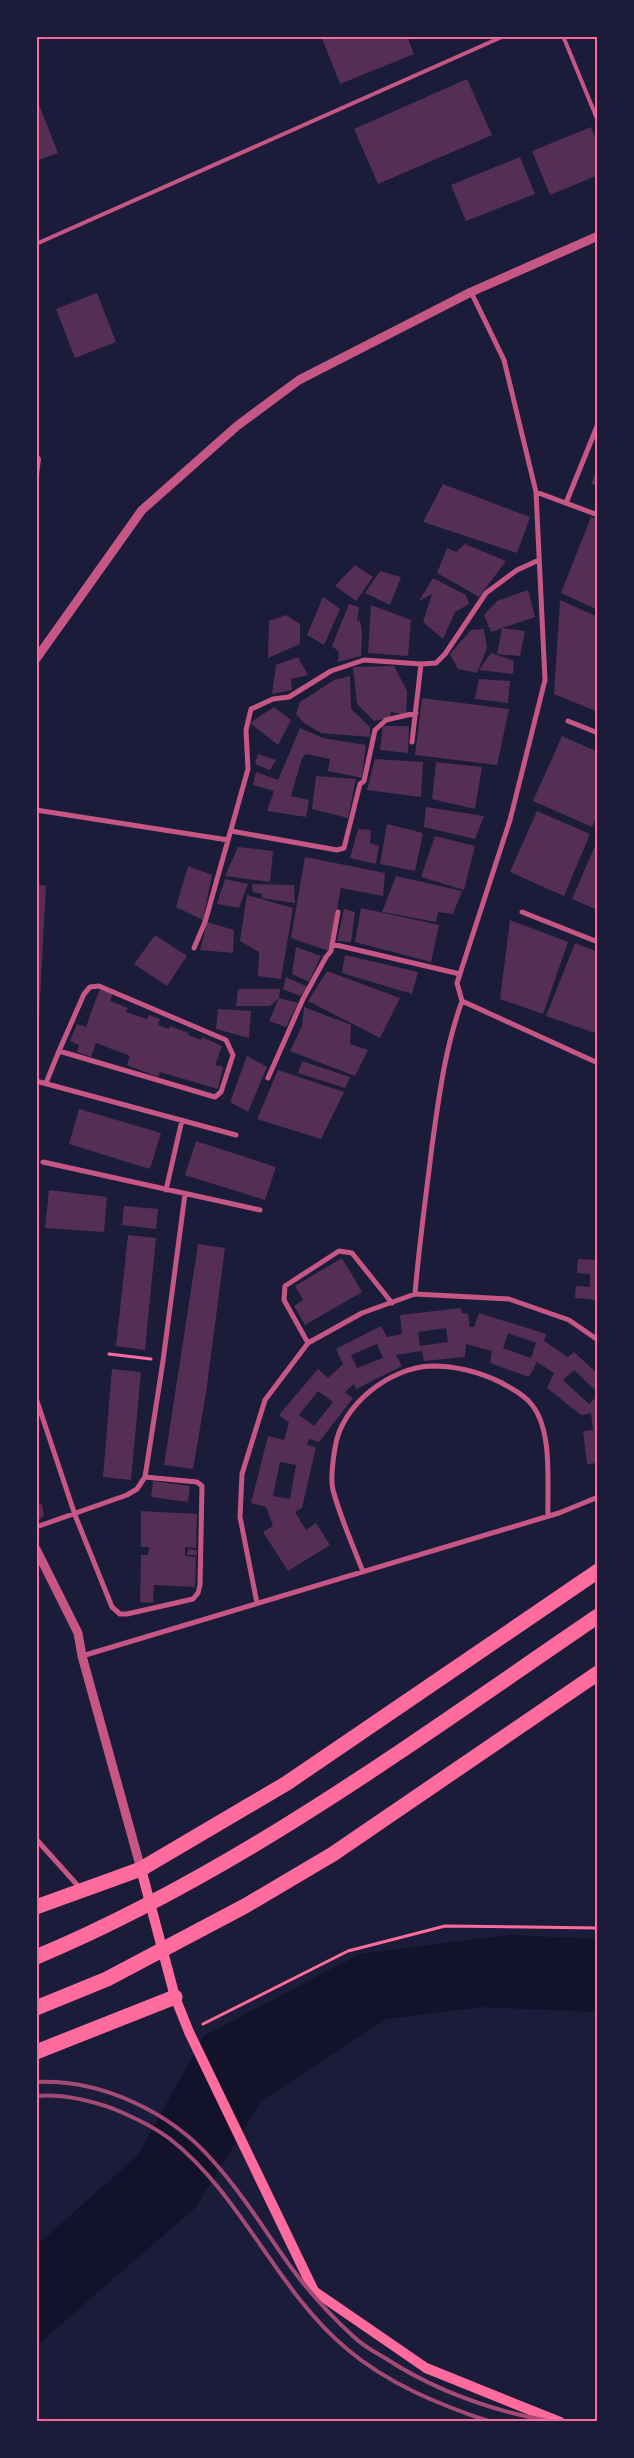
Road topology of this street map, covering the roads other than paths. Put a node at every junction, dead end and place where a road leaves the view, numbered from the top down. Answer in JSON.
{"nodes":[{"id":1,"x":504,"y":36,"type":"edge"},
{"id":2,"x":563,"y":36,"type":"edge"},
{"id":3,"x":598,"y":121,"type":"edge"},
{"id":4,"x":598,"y":236,"type":"edge"},
{"id":5,"x":36,"y":244,"type":"edge"},
{"id":6,"x":471,"y":292,"type":"junction"},
{"id":7,"x":598,"y":424,"type":"edge"},
{"id":8,"x":36,"y":455,"type":"edge"},
{"id":9,"x":36,"y":483,"type":"edge"},
{"id":10,"x":536,"y":492,"type":"junction"},
{"id":11,"x":566,"y":503,"type":"junction"},
{"id":12,"x":598,"y":515,"type":"edge"},
{"id":13,"x":539,"y":560,"type":"junction"},
{"id":14,"x":36,"y":660,"type":"edge"},
{"id":15,"x":421,"y":664,"type":"junction"},
{"id":16,"x":416,"y":713,"type":"junction"},
{"id":17,"x":568,"y":721,"type":"dead end"},
{"id":18,"x":598,"y":732,"type":"edge"},
{"id":19,"x":412,"y":742,"type":"dead end"},
{"id":20,"x":36,"y":810,"type":"edge"},
{"id":21,"x":231,"y":831,"type":"junction"},
{"id":22,"x":228,"y":840,"type":"junction"},
{"id":23,"x":338,"y":912,"type":"dead end"},
{"id":24,"x":522,"y":912,"type":"dead end"},
{"id":25,"x":598,"y":942,"type":"edge"},
{"id":26,"x":332,"y":944,"type":"junction"},
{"id":27,"x":194,"y":948,"type":"dead end"},
{"id":28,"x":460,"y":974,"type":"junction"},
{"id":29,"x":462,"y":1000,"type":"junction"},
{"id":30,"x":59,"y":1052,"type":"junction"},
{"id":31,"x":598,"y":1063,"type":"edge"},
{"id":32,"x":268,"y":1078,"type":"dead end"},
{"id":33,"x":36,"y":1081,"type":"edge"},
{"id":34,"x":46,"y":1084,"type":"junction"},
{"id":35,"x":182,"y":1120,"type":"junction"},
{"id":36,"x":236,"y":1135,"type":"dead end"},
{"id":37,"x":43,"y":1162,"type":"dead end"},
{"id":38,"x":166,"y":1190,"type":"junction"},
{"id":39,"x":185,"y":1194,"type":"junction"},
{"id":40,"x":260,"y":1210,"type":"dead end"},
{"id":41,"x":415,"y":1294,"type":"junction"},
{"id":42,"x":392,"y":1302,"type":"junction"},
{"id":43,"x":598,"y":1340,"type":"edge"},
{"id":44,"x":308,"y":1343,"type":"junction"},
{"id":45,"x":36,"y":1398,"type":"edge"},
{"id":46,"x":145,"y":1477,"type":"junction"},
{"id":47,"x":598,"y":1497,"type":"edge"},
{"id":48,"x":75,"y":1515,"type":"junction"},
{"id":49,"x":548,"y":1516,"type":"junction"},
{"id":50,"x":36,"y":1528,"type":"edge"},
{"id":51,"x":36,"y":1549,"type":"edge"},
{"id":52,"x":598,"y":1571,"type":"edge"},
{"id":53,"x":363,"y":1572,"type":"junction"},
{"id":54,"x":257,"y":1603,"type":"junction"},
{"id":55,"x":598,"y":1616,"type":"edge"},
{"id":56,"x":82,"y":1656,"type":"junction"},
{"id":57,"x":598,"y":1673,"type":"edge"},
{"id":58,"x":36,"y":1839,"type":"edge"},
{"id":59,"x":141,"y":1868,"type":"junction"},
{"id":60,"x":82,"y":1890,"type":"junction"},
{"id":61,"x":36,"y":1907,"type":"edge"},
{"id":62,"x":36,"y":1957,"type":"edge"},
{"id":63,"x":175,"y":1996,"type":"junction"},
{"id":64,"x":36,"y":2008,"type":"edge"},
{"id":65,"x":36,"y":2052,"type":"edge"},
{"id":66,"x":560,"y":2422,"type":"edge"}],
"edges":[{"from":1,"to":5,"type":"lane"},
{"from":2,"to":3,"type":"lane"},
{"from":4,"to":6,"type":"street"},
{"from":6,"to":10,"type":"street"},
{"from":6,"to":14,"type":"street"},
{"from":7,"to":11,"type":"street"},
{"from":8,"to":9,"type":"lane"},
{"from":10,"to":11,"type":"street"},
{"from":10,"to":13,"type":"street"},
{"from":11,"to":12,"type":"street"},
{"from":13,"to":15,"type":"street"},
{"from":13,"to":28,"type":"street"},
{"from":15,"to":16,"type":"street"},
{"from":15,"to":21,"type":"street"},
{"from":16,"to":19,"type":"street"},
{"from":16,"to":21,"type":"street"},
{"from":17,"to":18,"type":"street"},
{"from":20,"to":22,"type":"street"},
{"from":21,"to":22,"type":"street"},
{"from":22,"to":27,"type":"street"},
{"from":23,"to":26,"type":"street"},
{"from":24,"to":25,"type":"street"},
{"from":26,"to":28,"type":"street"},
{"from":26,"to":32,"type":"street"},
{"from":28,"to":29,"type":"street"},
{"from":29,"to":31,"type":"street"},
{"from":29,"to":41,"type":"street"},
{"from":30,"to":30,"type":"street"},
{"from":30,"to":34,"type":"street"},
{"from":33,"to":34,"type":"street"},
{"from":34,"to":35,"type":"street"},
{"from":35,"to":36,"type":"street"},
{"from":35,"to":38,"type":"street"},
{"from":37,"to":38,"type":"street"},
{"from":38,"to":39,"type":"street"},
{"from":39,"to":40,"type":"street"},
{"from":39,"to":46,"type":"street"},
{"from":41,"to":42,"type":"street"},
{"from":41,"to":43,"type":"street"},
{"from":42,"to":44,"type":"street"},
{"from":42,"to":44,"type":"street"},
{"from":44,"to":54,"type":"street"},
{"from":45,"to":48,"type":"street"},
{"from":46,"to":48,"type":"street"},
{"from":46,"to":48,"type":"street"},
{"from":47,"to":49,"type":"street"},
{"from":48,"to":50,"type":"street"},
{"from":49,"to":53,"type":"street"},
{"from":49,"to":53,"type":"street"},
{"from":51,"to":56,"type":"street"},
{"from":52,"to":59,"type":"highway"},
{"from":53,"to":54,"type":"street"},
{"from":54,"to":56,"type":"street"},
{"from":55,"to":62,"type":"highway"},
{"from":56,"to":59,"type":"street"},
{"from":57,"to":64,"type":"highway"},
{"from":58,"to":60,"type":"street"},
{"from":59,"to":60,"type":"highway"},
{"from":59,"to":63,"type":"main road"},
{"from":60,"to":61,"type":"highway"},
{"from":63,"to":65,"type":"highway"},
{"from":63,"to":66,"type":"main road"}]}
